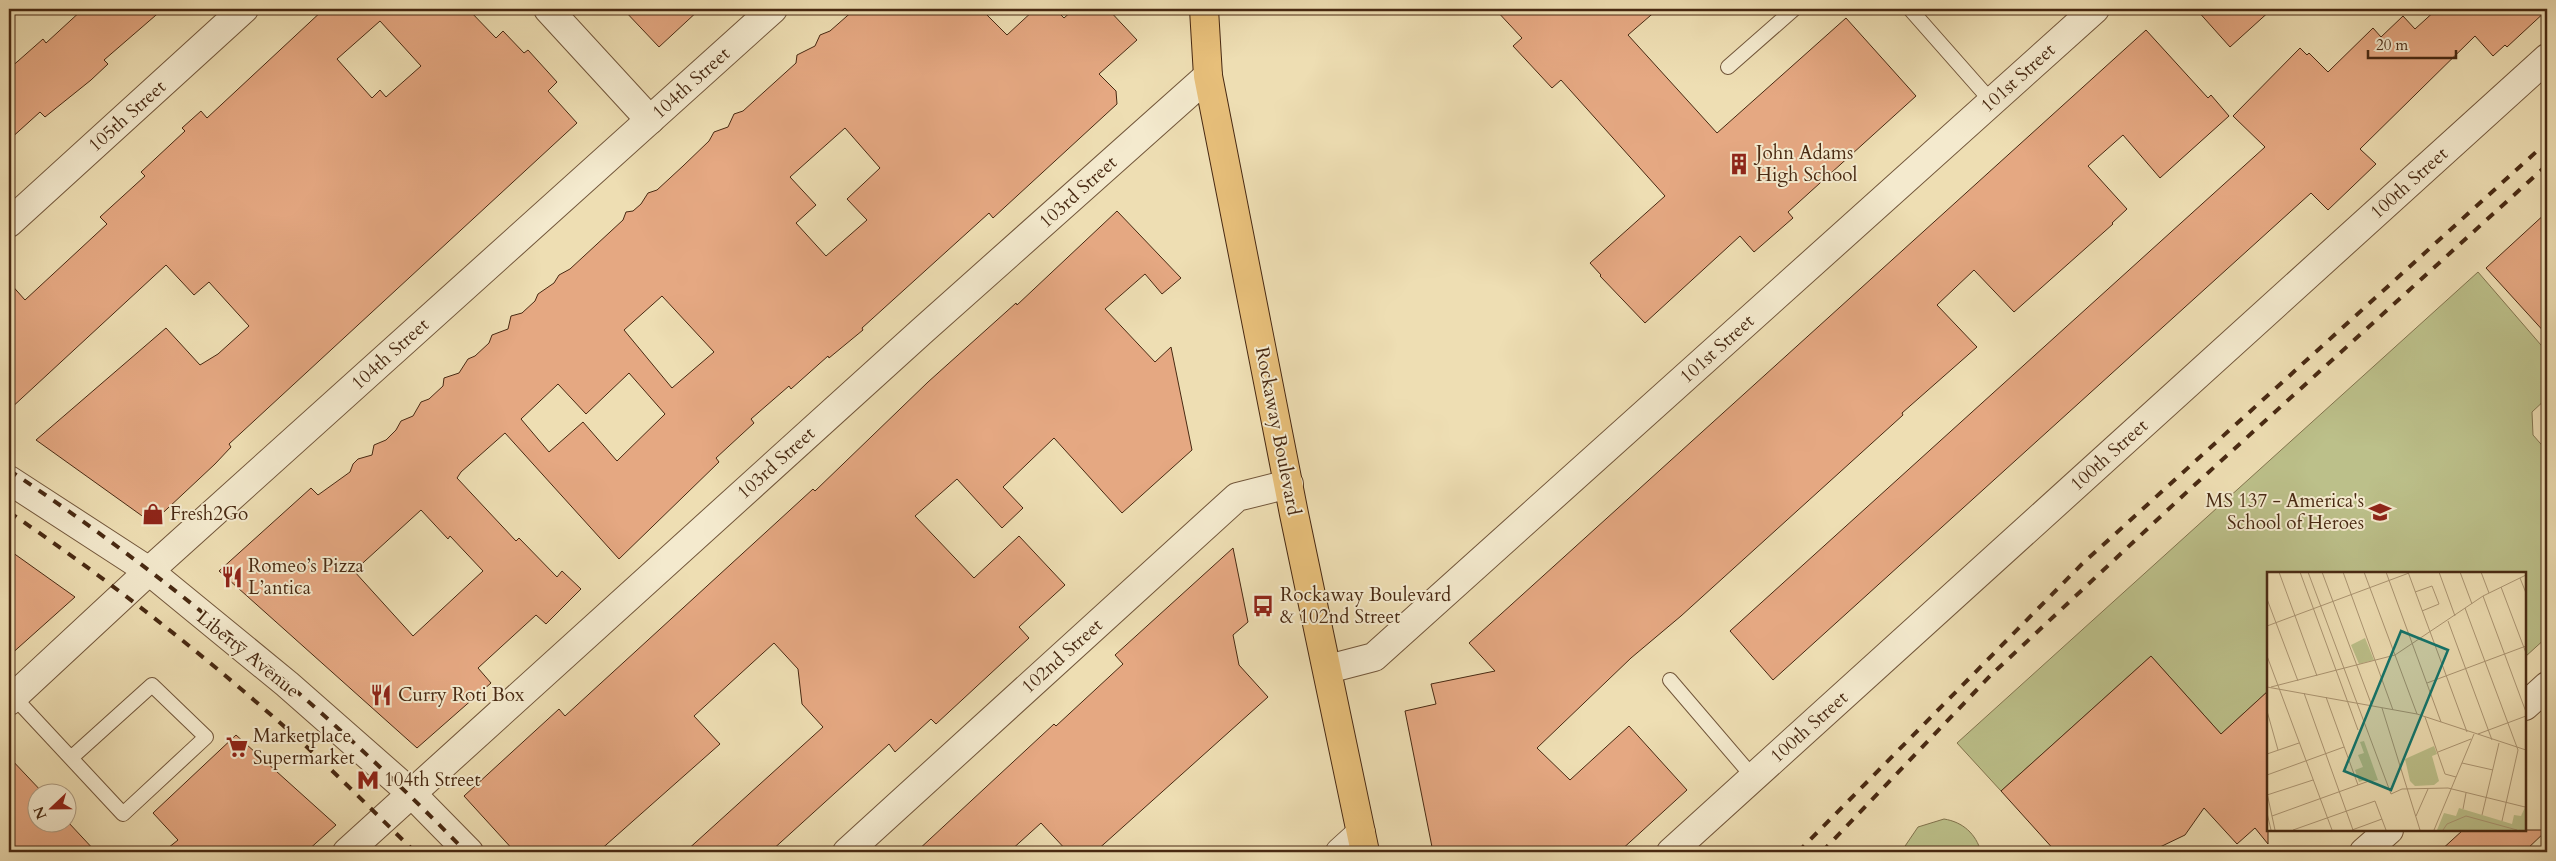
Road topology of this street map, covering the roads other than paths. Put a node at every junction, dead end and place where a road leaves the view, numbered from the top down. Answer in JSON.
{"nodes":[{"id":1,"x":244,"y":9,"type":"edge"},
{"id":2,"x":548,"y":9,"type":"edge"},
{"id":3,"x":773,"y":9,"type":"edge"},
{"id":4,"x":1204,"y":9,"type":"edge"},
{"id":5,"x":1794,"y":9,"type":"edge"},
{"id":6,"x":1910,"y":9,"type":"edge"},
{"id":7,"x":2095,"y":9,"type":"edge"},
{"id":8,"x":2547,"y":58,"type":"edge"},
{"id":9,"x":1728,"y":67,"type":"dead end"},
{"id":10,"x":1208,"y":76,"type":"junction"},
{"id":11,"x":1992,"y":102,"type":"junction"},
{"id":12,"x":650,"y":120,"type":"junction"},
{"id":13,"x":9,"y":223,"type":"edge"},
{"id":14,"x":9,"y":480,"type":"edge"},
{"id":15,"x":1289,"y":484,"type":"junction"},
{"id":16,"x":149,"y":571,"type":"junction"},
{"id":17,"x":1328,"y":669,"type":"junction"},
{"id":18,"x":1670,"y":680,"type":"dead end"},
{"id":19,"x":2547,"y":686,"type":"edge"},
{"id":20,"x":11,"y":699,"type":"edge"},
{"id":21,"x":2526,"y":705,"type":"edge"},
{"id":22,"x":71,"y":758,"type":"junction"},
{"id":23,"x":1754,"y":777,"type":"junction"},
{"id":24,"x":411,"y":793,"type":"junction"},
{"id":25,"x":2388,"y":831,"type":"edge"},
{"id":26,"x":1363,"y":842,"type":"edge"},
{"id":27,"x":347,"y":852,"type":"edge"},
{"id":28,"x":469,"y":852,"type":"edge"},
{"id":29,"x":847,"y":852,"type":"edge"},
{"id":30,"x":1340,"y":852,"type":"edge"},
{"id":31,"x":1671,"y":852,"type":"edge"},
{"id":32,"x":2364,"y":852,"type":"edge"}],
"edges":[{"from":1,"to":13,"type":"street","name":"105th Street"},
{"from":2,"to":12,"type":"street"},
{"from":3,"to":12,"type":"street","name":"104th Street"},
{"from":4,"to":10,"type":"main road","name":"Rockaway Boulevard"},
{"from":5,"to":9,"type":"lane"},
{"from":6,"to":11,"type":"lane"},
{"from":7,"to":11,"type":"street","name":"101st Street"},
{"from":8,"to":23,"type":"street","name":"100th Street"},
{"from":10,"to":15,"type":"main road","name":"Rockaway Boulevard"},
{"from":10,"to":24,"type":"street","name":"103rd Street"},
{"from":11,"to":17,"type":"street","name":"101st Street"},
{"from":12,"to":16,"type":"street","name":"104th Street"},
{"from":14,"to":16,"type":"street","name":"Liberty Avenue"},
{"from":15,"to":17,"type":"main road","name":"Rockaway Boulevard"},
{"from":15,"to":29,"type":"street","name":"102nd Street"},
{"from":16,"to":20,"type":"street","name":"104th Street"},
{"from":16,"to":24,"type":"street","name":"Liberty Avenue"},
{"from":17,"to":26,"type":"main road","name":"Rockaway Boulevard"},
{"from":18,"to":23,"type":"lane"},
{"from":19,"to":21,"type":"street"},
{"from":20,"to":22,"type":"lane"},
{"from":22,"to":22,"type":"lane"},
{"from":23,"to":31,"type":"street","name":"100th Street"},
{"from":24,"to":27,"type":"street","name":"103rd Street"},
{"from":24,"to":28,"type":"street","name":"Liberty Avenue"},
{"from":25,"to":32,"type":"street"},
{"from":26,"to":30,"type":"street"}]}
